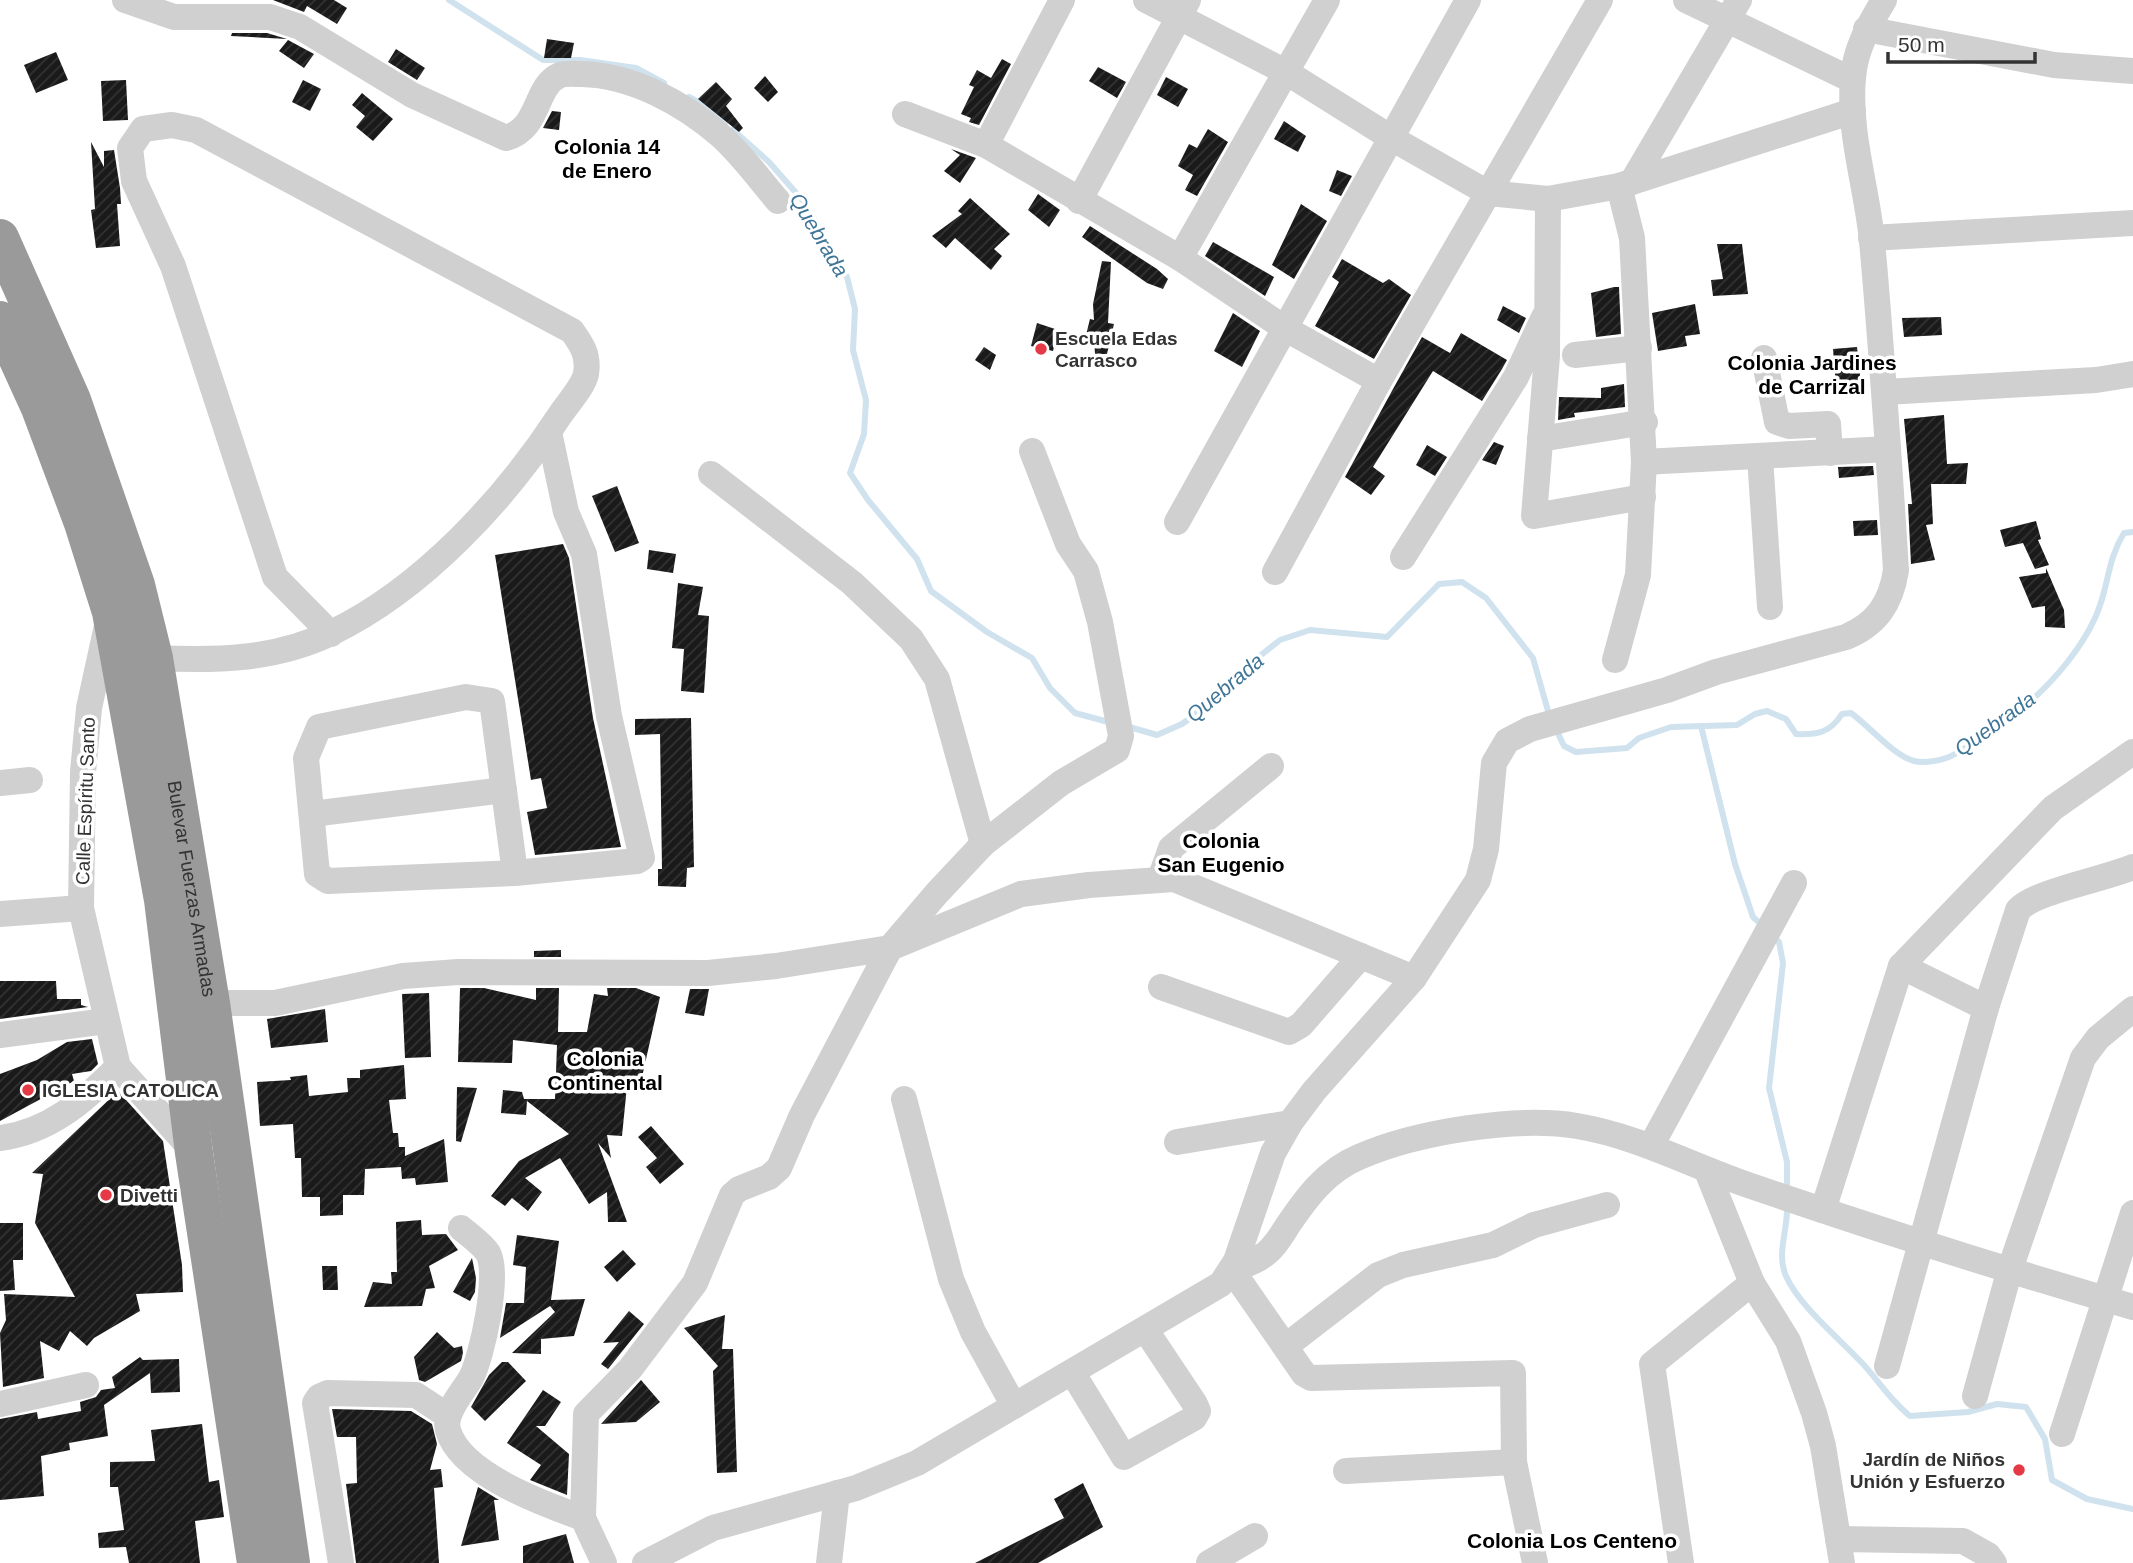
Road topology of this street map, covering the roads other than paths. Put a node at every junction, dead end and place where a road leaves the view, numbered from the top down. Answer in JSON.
{"nodes":[{"id":1,"x":125,"y":0,"type":"edge"},
{"id":2,"x":1062,"y":0,"type":"edge"},
{"id":3,"x":1146,"y":0,"type":"edge"},
{"id":4,"x":1327,"y":0,"type":"edge"},
{"id":5,"x":1468,"y":0,"type":"edge"},
{"id":6,"x":1600,"y":0,"type":"edge"},
{"id":7,"x":1686,"y":0,"type":"edge"},
{"id":8,"x":1884,"y":0,"type":"edge"},
{"id":9,"x":1183,"y":9,"type":"edge"},
{"id":10,"x":1733,"y":11,"type":"edge"},
{"id":11,"x":1866,"y":29,"type":"junction"},
{"id":12,"x":2133,"y":71,"type":"edge"},
{"id":13,"x":1286,"y":72,"type":"junction"},
{"id":14,"x":1853,"y":80,"type":"junction"},
{"id":15,"x":1853,"y":111,"type":"junction"},
{"id":16,"x":905,"y":114,"type":"dead end"},
{"id":17,"x":1393,"y":139,"type":"junction"},
{"id":18,"x":986,"y":145,"type":"junction"},
{"id":19,"x":1626,"y":184,"type":"junction"},
{"id":20,"x":1488,"y":193,"type":"junction"},
{"id":21,"x":1548,"y":199,"type":"junction"},
{"id":22,"x":778,"y":201,"type":"dead end"},
{"id":23,"x":1079,"y":201,"type":"junction"},
{"id":24,"x":2133,"y":223,"type":"edge"},
{"id":25,"x":1871,"y":237,"type":"junction"},
{"id":26,"x":0,"y":238,"type":"edge"},
{"id":27,"x":1180,"y":258,"type":"junction"},
{"id":28,"x":1548,"y":309,"type":"junction"},
{"id":29,"x":0,"y":320,"type":"edge"},
{"id":30,"x":1286,"y":330,"type":"junction"},
{"id":31,"x":1639,"y":348,"type":"junction"},
{"id":32,"x":1575,"y":355,"type":"dead end"},
{"id":33,"x":1764,"y":358,"type":"dead end"},
{"id":34,"x":2133,"y":374,"type":"edge"},
{"id":35,"x":1379,"y":381,"type":"junction"},
{"id":36,"x":1885,"y":392,"type":"junction"},
{"id":37,"x":1644,"y":422,"type":"junction"},
{"id":38,"x":549,"y":432,"type":"junction"},
{"id":39,"x":1540,"y":439,"type":"junction"},
{"id":40,"x":1888,"y":449,"type":"junction"},
{"id":41,"x":1032,"y":451,"type":"dead end"},
{"id":42,"x":1830,"y":453,"type":"junction"},
{"id":43,"x":1760,"y":457,"type":"junction"},
{"id":44,"x":1644,"y":462,"type":"junction"},
{"id":45,"x":711,"y":474,"type":"dead end"},
{"id":46,"x":1643,"y":497,"type":"junction"},
{"id":47,"x":1177,"y":522,"type":"dead end"},
{"id":48,"x":1403,"y":557,"type":"dead end"},
{"id":49,"x":1275,"y":572,"type":"dead end"},
{"id":50,"x":1770,"y":607,"type":"dead end"},
{"id":51,"x":111,"y":612,"type":"junction"},
{"id":52,"x":331,"y":634,"type":"junction"},
{"id":53,"x":154,"y":658,"type":"junction"},
{"id":54,"x":1615,"y":660,"type":"dead end"},
{"id":55,"x":2133,"y":752,"type":"edge"},
{"id":56,"x":1271,"y":766,"type":"dead end"},
{"id":57,"x":30,"y":780,"type":"dead end"},
{"id":58,"x":0,"y":783,"type":"edge"},
{"id":59,"x":504,"y":790,"type":"junction"},
{"id":60,"x":312,"y":814,"type":"junction"},
{"id":61,"x":983,"y":844,"type":"junction"},
{"id":62,"x":2133,"y":867,"type":"edge"},
{"id":63,"x":515,"y":873,"type":"junction"},
{"id":64,"x":1160,"y":879,"type":"junction"},
{"id":65,"x":1794,"y":883,"type":"dead end"},
{"id":66,"x":81,"y":908,"type":"junction"},
{"id":67,"x":0,"y":914,"type":"edge"},
{"id":68,"x":890,"y":948,"type":"junction"},
{"id":69,"x":1361,"y":956,"type":"junction"},
{"id":70,"x":1901,"y":965,"type":"junction"},
{"id":71,"x":1414,"y":978,"type":"junction"},
{"id":72,"x":1161,"y":987,"type":"dead end"},
{"id":73,"x":211,"y":1003,"type":"junction"},
{"id":74,"x":1986,"y":1008,"type":"junction"},
{"id":75,"x":2133,"y":1009,"type":"edge"},
{"id":76,"x":106,"y":1021,"type":"junction"},
{"id":77,"x":0,"y":1035,"type":"edge"},
{"id":78,"x":118,"y":1067,"type":"junction"},
{"id":79,"x":904,"y":1099,"type":"dead end"},
{"id":80,"x":1290,"y":1123,"type":"junction"},
{"id":81,"x":0,"y":1138,"type":"edge"},
{"id":82,"x":1177,"y":1142,"type":"dead end"},
{"id":83,"x":1651,"y":1146,"type":"junction"},
{"id":84,"x":194,"y":1153,"type":"junction"},
{"id":85,"x":1707,"y":1171,"type":"junction"},
{"id":86,"x":1608,"y":1205,"type":"dead end"},
{"id":87,"x":1816,"y":1208,"type":"junction"},
{"id":88,"x":2133,"y":1213,"type":"edge"},
{"id":89,"x":461,"y":1228,"type":"dead end"},
{"id":90,"x":1919,"y":1242,"type":"junction"},
{"id":91,"x":2010,"y":1269,"type":"junction"},
{"id":92,"x":1232,"y":1270,"type":"junction"},
{"id":93,"x":1752,"y":1283,"type":"junction"},
{"id":94,"x":2104,"y":1299,"type":"junction"},
{"id":95,"x":2133,"y":1307,"type":"edge"},
{"id":96,"x":1145,"y":1329,"type":"junction"},
{"id":97,"x":1286,"y":1346,"type":"junction"},
{"id":98,"x":1887,"y":1366,"type":"dead end"},
{"id":99,"x":1072,"y":1372,"type":"junction"},
{"id":100,"x":86,"y":1385,"type":"dead end"},
{"id":101,"x":1975,"y":1396,"type":"dead end"},
{"id":102,"x":0,"y":1404,"type":"edge"},
{"id":103,"x":1014,"y":1406,"type":"junction"},
{"id":104,"x":449,"y":1416,"type":"junction"},
{"id":105,"x":2062,"y":1434,"type":"dead end"},
{"id":106,"x":1514,"y":1462,"type":"junction"},
{"id":107,"x":1346,"y":1471,"type":"dead end"},
{"id":108,"x":837,"y":1493,"type":"junction"},
{"id":109,"x":583,"y":1518,"type":"junction"},
{"id":110,"x":1255,"y":1536,"type":"dead end"},
{"id":111,"x":1840,"y":1551,"type":"edge"},
{"id":112,"x":256,"y":1563,"type":"edge"},
{"id":113,"x":291,"y":1563,"type":"edge"},
{"id":114,"x":341,"y":1563,"type":"edge"},
{"id":115,"x":604,"y":1563,"type":"edge"},
{"id":116,"x":645,"y":1563,"type":"edge"},
{"id":117,"x":829,"y":1563,"type":"edge"},
{"id":118,"x":1209,"y":1563,"type":"edge"},
{"id":119,"x":1535,"y":1563,"type":"edge"},
{"id":120,"x":1681,"y":1563,"type":"edge"},
{"id":121,"x":1994,"y":1563,"type":"edge"}],
"edges":[{"from":1,"to":22,"type":"street"},
{"from":2,"to":18,"type":"street"},
{"from":3,"to":9,"type":"street"},
{"from":4,"to":13,"type":"street"},
{"from":5,"to":17,"type":"street"},
{"from":6,"to":20,"type":"street"},
{"from":7,"to":10,"type":"street"},
{"from":8,"to":11,"type":"street"},
{"from":9,"to":13,"type":"street"},
{"from":9,"to":23,"type":"street"},
{"from":10,"to":14,"type":"street"},
{"from":10,"to":19,"type":"street"},
{"from":11,"to":12,"type":"street"},
{"from":11,"to":14,"type":"street"},
{"from":13,"to":17,"type":"street"},
{"from":13,"to":27,"type":"street"},
{"from":14,"to":15,"type":"street"},
{"from":15,"to":19,"type":"street"},
{"from":15,"to":25,"type":"street"},
{"from":16,"to":18,"type":"street"},
{"from":17,"to":20,"type":"street"},
{"from":17,"to":30,"type":"street"},
{"from":18,"to":23,"type":"street"},
{"from":19,"to":21,"type":"street"},
{"from":19,"to":31,"type":"street"},
{"from":20,"to":21,"type":"street"},
{"from":20,"to":35,"type":"street"},
{"from":21,"to":28,"type":"street"},
{"from":23,"to":27,"type":"street"},
{"from":24,"to":25,"type":"street"},
{"from":25,"to":36,"type":"street"},
{"from":26,"to":53,"type":"highway","name":"Bulevar Fuerzas Armadas"},
{"from":27,"to":30,"type":"street"},
{"from":28,"to":39,"type":"street"},
{"from":28,"to":48,"type":"street"},
{"from":29,"to":51,"type":"highway","name":"Bulevar Fuerzas Armadas"},
{"from":30,"to":35,"type":"street"},
{"from":30,"to":47,"type":"street"},
{"from":31,"to":32,"type":"street"},
{"from":31,"to":37,"type":"street"},
{"from":33,"to":42,"type":"street"},
{"from":34,"to":36,"type":"street"},
{"from":35,"to":49,"type":"street"},
{"from":36,"to":40,"type":"street"},
{"from":37,"to":39,"type":"street"},
{"from":37,"to":44,"type":"street"},
{"from":38,"to":52,"type":"street"},
{"from":38,"to":52,"type":"street"},
{"from":38,"to":63,"type":"street"},
{"from":39,"to":46,"type":"street"},
{"from":40,"to":42,"type":"street"},
{"from":40,"to":71,"type":"street"},
{"from":41,"to":61,"type":"street"},
{"from":42,"to":43,"type":"street"},
{"from":43,"to":44,"type":"street"},
{"from":43,"to":50,"type":"street"},
{"from":44,"to":46,"type":"street"},
{"from":45,"to":61,"type":"street"},
{"from":46,"to":54,"type":"street"},
{"from":51,"to":66,"type":"street","name":"Calle Espíritu Santo"},
{"from":51,"to":84,"type":"highway","name":"Bulevar Fuerzas Armadas"},
{"from":52,"to":53,"type":"street"},
{"from":53,"to":73,"type":"highway","name":"Bulevar Fuerzas Armadas"},
{"from":55,"to":70,"type":"street"},
{"from":56,"to":64,"type":"street"},
{"from":57,"to":58,"type":"street"},
{"from":59,"to":60,"type":"street"},
{"from":59,"to":60,"type":"street"},
{"from":59,"to":63,"type":"street"},
{"from":60,"to":63,"type":"street"},
{"from":61,"to":68,"type":"street"},
{"from":62,"to":74,"type":"street"},
{"from":64,"to":68,"type":"street"},
{"from":64,"to":69,"type":"street"},
{"from":65,"to":83,"type":"street"},
{"from":66,"to":67,"type":"street","name":"Calle Espíritu Santo"},
{"from":66,"to":76,"type":"street","name":"Calle Espíritu Santo"},
{"from":68,"to":73,"type":"street"},
{"from":68,"to":109,"type":"street"},
{"from":69,"to":71,"type":"street"},
{"from":69,"to":72,"type":"street"},
{"from":70,"to":74,"type":"street"},
{"from":70,"to":87,"type":"street"},
{"from":71,"to":80,"type":"street"},
{"from":73,"to":113,"type":"highway","name":"Bulevar Fuerzas Armadas"},
{"from":74,"to":90,"type":"street"},
{"from":75,"to":91,"type":"street"},
{"from":76,"to":77,"type":"street"},
{"from":76,"to":78,"type":"street","name":"Calle Espíritu Santo"},
{"from":78,"to":81,"type":"street"},
{"from":78,"to":84,"type":"street"},
{"from":79,"to":103,"type":"street"},
{"from":80,"to":82,"type":"street"},
{"from":80,"to":92,"type":"street"},
{"from":83,"to":85,"type":"street"},
{"from":83,"to":92,"type":"street"},
{"from":84,"to":112,"type":"highway","name":"Bulevar Fuerzas Armadas"},
{"from":85,"to":87,"type":"street"},
{"from":85,"to":93,"type":"street"},
{"from":86,"to":97,"type":"street"},
{"from":87,"to":90,"type":"street"},
{"from":88,"to":94,"type":"street"},
{"from":89,"to":104,"type":"street"},
{"from":90,"to":91,"type":"street"},
{"from":90,"to":98,"type":"street"},
{"from":91,"to":94,"type":"street"},
{"from":91,"to":101,"type":"street"},
{"from":92,"to":96,"type":"street"},
{"from":92,"to":97,"type":"street"},
{"from":93,"to":111,"type":"street"},
{"from":93,"to":120,"type":"street"},
{"from":94,"to":95,"type":"street"},
{"from":94,"to":105,"type":"street"},
{"from":96,"to":99,"type":"street"},
{"from":96,"to":99,"type":"street"},
{"from":97,"to":106,"type":"street"},
{"from":99,"to":103,"type":"street"},
{"from":100,"to":102,"type":"street"},
{"from":103,"to":108,"type":"street"},
{"from":104,"to":109,"type":"street"},
{"from":104,"to":114,"type":"street"},
{"from":106,"to":107,"type":"street"},
{"from":106,"to":119,"type":"street"},
{"from":108,"to":116,"type":"street"},
{"from":108,"to":117,"type":"street"},
{"from":109,"to":115,"type":"street"},
{"from":110,"to":118,"type":"street"},
{"from":111,"to":121,"type":"street"}]}
